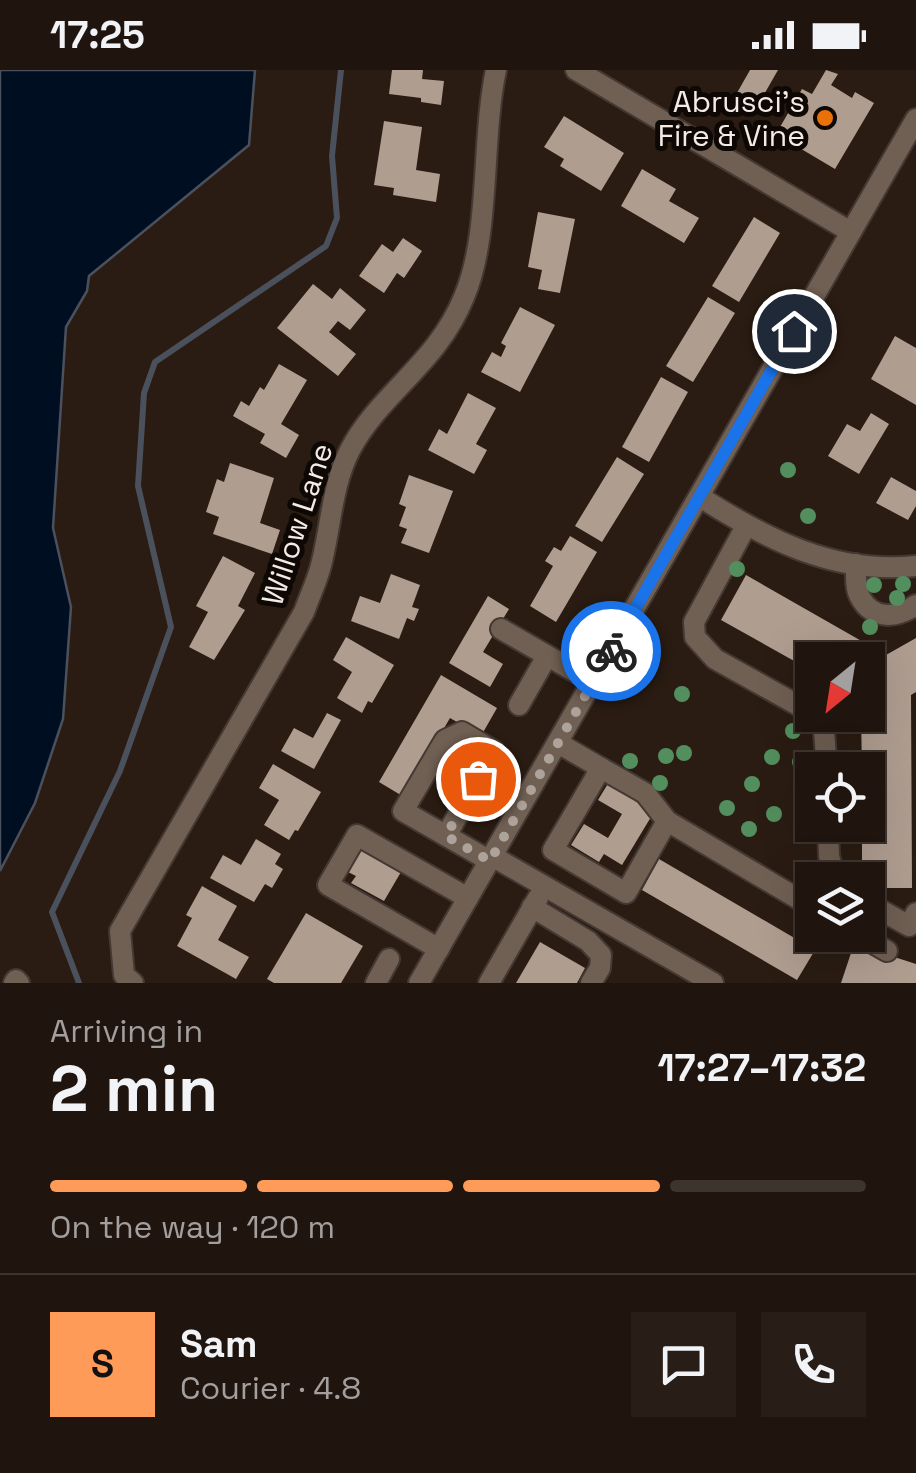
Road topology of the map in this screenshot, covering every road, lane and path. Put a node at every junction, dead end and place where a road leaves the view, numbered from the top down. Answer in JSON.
{"nodes":[{"id":1,"x":496,"y":70,"type":"edge"},
{"id":2,"x":576,"y":70,"type":"edge"},
{"id":3,"x":916,"y":119,"type":"edge"},
{"id":4,"x":908,"y":150,"type":"edge"},
{"id":5,"x":851,"y":232,"type":"junction"},
{"id":6,"x":700,"y":497,"type":"junction"},
{"id":7,"x":746,"y":526,"type":"junction"},
{"id":8,"x":856,"y":564,"type":"junction"},
{"id":9,"x":916,"y":566,"type":"edge"},
{"id":10,"x":916,"y":605,"type":"edge"},
{"id":11,"x":501,"y":629,"type":"dead end"},
{"id":12,"x":547,"y":656,"type":"junction"},
{"id":13,"x":592,"y":682,"type":"junction"},
{"id":14,"x":795,"y":703,"type":"edge"},
{"id":15,"x":519,"y":705,"type":"dead end"},
{"id":16,"x":558,"y":743,"type":"junction"},
{"id":17,"x":600,"y":768,"type":"junction"},
{"id":18,"x":667,"y":821,"type":"junction"},
{"id":19,"x":446,"y":836,"type":"junction"},
{"id":20,"x":553,"y":850,"type":"junction"},
{"id":21,"x":491,"y":858,"type":"junction"},
{"id":22,"x":540,"y":884,"type":"junction"},
{"id":23,"x":618,"y":889,"type":"junction"},
{"id":24,"x":795,"y":897,"type":"edge"},
{"id":25,"x":468,"y":898,"type":"junction"},
{"id":26,"x":532,"y":908,"type":"junction"},
{"id":27,"x":885,"y":910,"type":"edge"},
{"id":28,"x":600,"y":918,"type":"junction"},
{"id":29,"x":914,"y":922,"type":"edge"},
{"id":30,"x":439,"y":949,"type":"junction"},
{"id":31,"x":382,"y":971,"type":"edge"},
{"id":32,"x":134,"y":983,"type":"edge"},
{"id":33,"x":401,"y":983,"type":"edge"},
{"id":34,"x":419,"y":983,"type":"edge"},
{"id":35,"x":489,"y":983,"type":"edge"},
{"id":36,"x":591,"y":983,"type":"edge"},
{"id":37,"x":713,"y":983,"type":"edge"}],
"edges":[{"from":1,"to":32,"type":"street","name":"Willow Lane"},
{"from":2,"to":5,"type":"street"},
{"from":3,"to":4,"type":"street"},
{"from":4,"to":5,"type":"street"},
{"from":5,"to":6,"type":"street"},
{"from":6,"to":7,"type":"street"},
{"from":6,"to":13,"type":"street"},
{"from":7,"to":8,"type":"street"},
{"from":7,"to":14,"type":"street"},
{"from":8,"to":9,"type":"street"},
{"from":8,"to":10,"type":"street"},
{"from":11,"to":12,"type":"street"},
{"from":12,"to":13,"type":"street"},
{"from":12,"to":15,"type":"street"},
{"from":13,"to":16,"type":"street"},
{"from":16,"to":17,"type":"street"},
{"from":16,"to":21,"type":"street"},
{"from":17,"to":18,"type":"street"},
{"from":17,"to":20,"type":"street"},
{"from":18,"to":23,"type":"street"},
{"from":18,"to":24,"type":"street"},
{"from":19,"to":19,"type":"street"},
{"from":19,"to":21,"type":"street"},
{"from":20,"to":22,"type":"street"},
{"from":20,"to":23,"type":"street"},
{"from":21,"to":22,"type":"street"},
{"from":21,"to":25,"type":"street"},
{"from":22,"to":26,"type":"street"},
{"from":22,"to":28,"type":"street"},
{"from":23,"to":28,"type":"street"},
{"from":25,"to":30,"type":"street"},
{"from":25,"to":30,"type":"street"},
{"from":26,"to":35,"type":"street"},
{"from":26,"to":36,"type":"street"},
{"from":27,"to":29,"type":"street"},
{"from":28,"to":37,"type":"street"},
{"from":30,"to":34,"type":"street"},
{"from":31,"to":33,"type":"street"}]}
